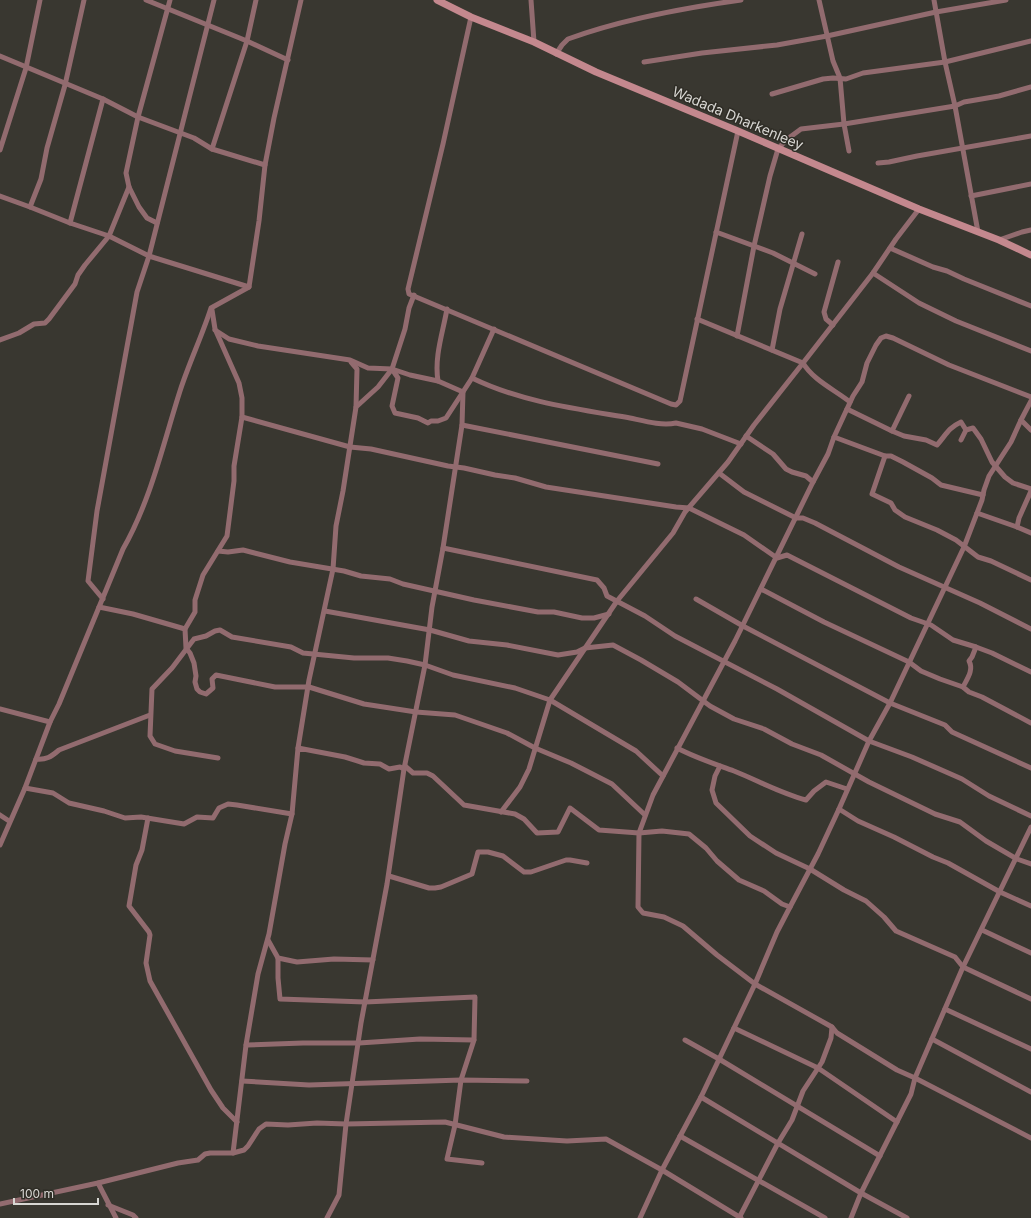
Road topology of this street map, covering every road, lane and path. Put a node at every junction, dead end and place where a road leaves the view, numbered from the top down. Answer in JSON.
{"nodes":[{"id":1,"x":40,"y":0,"type":"edge"},
{"id":2,"x":84,"y":0,"type":"edge"},
{"id":3,"x":146,"y":0,"type":"edge"},
{"id":4,"x":170,"y":0,"type":"edge"},
{"id":5,"x":214,"y":0,"type":"edge"},
{"id":6,"x":256,"y":0,"type":"edge"},
{"id":7,"x":301,"y":0,"type":"edge"},
{"id":8,"x":437,"y":0,"type":"edge"},
{"id":9,"x":531,"y":0,"type":"edge"},
{"id":10,"x":741,"y":0,"type":"edge"},
{"id":11,"x":820,"y":0,"type":"edge"},
{"id":12,"x":934,"y":0,"type":"edge"},
{"id":13,"x":1006,"y":0,"type":"edge"},
{"id":14,"x":168,"y":9,"type":"junction"},
{"id":15,"x":936,"y":12,"type":"junction"},
{"id":16,"x":470,"y":17,"type":"junction"},
{"id":17,"x":207,"y":26,"type":"junction"},
{"id":18,"x":827,"y":36,"type":"junction"},
{"id":19,"x":247,"y":41,"type":"junction"},
{"id":20,"x":1031,"y":41,"type":"edge"},
{"id":21,"x":534,"y":42,"type":"junction"},
{"id":22,"x":556,"y":54,"type":"junction"},
{"id":23,"x":0,"y":56,"type":"edge"},
{"id":24,"x":288,"y":60,"type":"junction"},
{"id":25,"x":644,"y":62,"type":"dead end"},
{"id":26,"x":945,"y":62,"type":"junction"},
{"id":27,"x":26,"y":68,"type":"junction"},
{"id":28,"x":840,"y":78,"type":"junction"},
{"id":29,"x":66,"y":84,"type":"junction"},
{"id":30,"x":1031,"y":87,"type":"edge"},
{"id":31,"x":772,"y":94,"type":"dead end"},
{"id":32,"x":103,"y":99,"type":"junction"},
{"id":33,"x":955,"y":106,"type":"junction"},
{"id":34,"x":138,"y":117,"type":"junction"},
{"id":35,"x":844,"y":124,"type":"junction"},
{"id":36,"x":738,"y":131,"type":"junction"},
{"id":37,"x":180,"y":133,"type":"junction"},
{"id":38,"x":1031,"y":136,"type":"edge"},
{"id":39,"x":963,"y":148,"type":"junction"},
{"id":40,"x":212,"y":149,"type":"junction"},
{"id":41,"x":778,"y":149,"type":"junction"},
{"id":42,"x":0,"y":150,"type":"edge"},
{"id":43,"x":849,"y":151,"type":"dead end"},
{"id":44,"x":878,"y":163,"type":"dead end"},
{"id":45,"x":265,"y":165,"type":"junction"},
{"id":46,"x":1031,"y":184,"type":"edge"},
{"id":47,"x":129,"y":187,"type":"junction"},
{"id":48,"x":0,"y":196,"type":"edge"},
{"id":49,"x":971,"y":196,"type":"junction"},
{"id":50,"x":30,"y":207,"type":"junction"},
{"id":51,"x":919,"y":210,"type":"junction"},
{"id":52,"x":70,"y":223,"type":"junction"},
{"id":53,"x":157,"y":223,"type":"junction"},
{"id":54,"x":1031,"y":230,"type":"edge"},
{"id":55,"x":716,"y":232,"type":"junction"},
{"id":56,"x":978,"y":232,"type":"junction"},
{"id":57,"x":802,"y":234,"type":"dead end"},
{"id":58,"x":109,"y":236,"type":"junction"},
{"id":59,"x":999,"y":240,"type":"junction"},
{"id":60,"x":754,"y":246,"type":"junction"},
{"id":61,"x":890,"y":248,"type":"junction"},
{"id":62,"x":1031,"y":255,"type":"edge"},
{"id":63,"x":149,"y":256,"type":"junction"},
{"id":64,"x":838,"y":262,"type":"dead end"},
{"id":65,"x":794,"y":263,"type":"junction"},
{"id":66,"x":873,"y":273,"type":"junction"},
{"id":67,"x":815,"y":274,"type":"dead end"},
{"id":68,"x":249,"y":287,"type":"junction"},
{"id":69,"x":414,"y":295,"type":"junction"},
{"id":70,"x":1031,"y":306,"type":"edge"},
{"id":71,"x":212,"y":308,"type":"junction"},
{"id":72,"x":447,"y":309,"type":"junction"},
{"id":73,"x":697,"y":319,"type":"junction"},
{"id":74,"x":833,"y":325,"type":"junction"},
{"id":75,"x":215,"y":329,"type":"junction"},
{"id":76,"x":494,"y":329,"type":"junction"},
{"id":77,"x":736,"y":336,"type":"junction"},
{"id":78,"x":0,"y":340,"type":"edge"},
{"id":79,"x":772,"y":350,"type":"junction"},
{"id":80,"x":1031,"y":351,"type":"edge"},
{"id":81,"x":350,"y":360,"type":"junction"},
{"id":82,"x":803,"y":363,"type":"junction"},
{"id":83,"x":392,"y":369,"type":"junction"},
{"id":84,"x":472,"y":378,"type":"junction"},
{"id":85,"x":438,"y":381,"type":"junction"},
{"id":86,"x":463,"y":392,"type":"junction"},
{"id":87,"x":909,"y":396,"type":"dead end"},
{"id":88,"x":1031,"y":397,"type":"edge"},
{"id":89,"x":1031,"y":401,"type":"edge"},
{"id":90,"x":850,"y":402,"type":"junction"},
{"id":91,"x":356,"y":407,"type":"junction"},
{"id":92,"x":847,"y":409,"type":"junction"},
{"id":93,"x":242,"y":417,"type":"junction"},
{"id":94,"x":1021,"y":420,"type":"junction"},
{"id":95,"x":462,"y":425,"type":"junction"},
{"id":96,"x":966,"y":430,"type":"junction"},
{"id":97,"x":1031,"y":430,"type":"edge"},
{"id":98,"x":892,"y":431,"type":"junction"},
{"id":99,"x":746,"y":436,"type":"junction"},
{"id":100,"x":834,"y":437,"type":"junction"},
{"id":101,"x":961,"y":440,"type":"dead end"},
{"id":102,"x":741,"y":444,"type":"junction"},
{"id":103,"x":350,"y":447,"type":"junction"},
{"id":104,"x":885,"y":456,"type":"junction"},
{"id":105,"x":658,"y":464,"type":"dead end"},
{"id":106,"x":996,"y":466,"type":"junction"},
{"id":107,"x":456,"y":468,"type":"junction"},
{"id":108,"x":719,"y":473,"type":"junction"},
{"id":109,"x":813,"y":482,"type":"junction"},
{"id":110,"x":1031,"y":490,"type":"edge"},
{"id":111,"x":983,"y":495,"type":"junction"},
{"id":112,"x":689,"y":508,"type":"junction"},
{"id":113,"x":977,"y":513,"type":"junction"},
{"id":114,"x":796,"y":518,"type":"junction"},
{"id":115,"x":1017,"y":527,"type":"junction"},
{"id":116,"x":1031,"y":533,"type":"edge"},
{"id":117,"x":964,"y":547,"type":"junction"},
{"id":118,"x":443,"y":548,"type":"junction"},
{"id":119,"x":218,"y":550,"type":"junction"},
{"id":120,"x":777,"y":558,"type":"junction"},
{"id":121,"x":333,"y":569,"type":"junction"},
{"id":122,"x":1031,"y":580,"type":"edge"},
{"id":123,"x":944,"y":588,"type":"junction"},
{"id":124,"x":761,"y":589,"type":"junction"},
{"id":125,"x":435,"y":590,"type":"junction"},
{"id":126,"x":103,"y":599,"type":"junction"},
{"id":127,"x":696,"y":599,"type":"dead end"},
{"id":128,"x":617,"y":601,"type":"junction"},
{"id":129,"x":99,"y":607,"type":"junction"},
{"id":130,"x":325,"y":611,"type":"junction"},
{"id":131,"x":609,"y":614,"type":"junction"},
{"id":132,"x":927,"y":623,"type":"junction"},
{"id":133,"x":743,"y":626,"type":"junction"},
{"id":134,"x":1031,"y":628,"type":"edge"},
{"id":135,"x":185,"y":629,"type":"junction"},
{"id":136,"x":430,"y":630,"type":"junction"},
{"id":137,"x":976,"y":647,"type":"junction"},
{"id":138,"x":186,"y":648,"type":"junction"},
{"id":139,"x":585,"y":648,"type":"junction"},
{"id":140,"x":315,"y":654,"type":"junction"},
{"id":141,"x":724,"y":662,"type":"junction"},
{"id":142,"x":909,"y":662,"type":"junction"},
{"id":143,"x":426,"y":665,"type":"junction"},
{"id":144,"x":1031,"y":672,"type":"edge"},
{"id":145,"x":308,"y":687,"type":"junction"},
{"id":146,"x":963,"y":687,"type":"junction"},
{"id":147,"x":550,"y":700,"type":"junction"},
{"id":148,"x":703,"y":700,"type":"junction"},
{"id":149,"x":890,"y":703,"type":"junction"},
{"id":150,"x":0,"y":708,"type":"edge"},
{"id":151,"x":416,"y":712,"type":"junction"},
{"id":152,"x":150,"y":716,"type":"junction"},
{"id":153,"x":50,"y":722,"type":"junction"},
{"id":154,"x":1031,"y":723,"type":"edge"},
{"id":155,"x":869,"y":741,"type":"junction"},
{"id":156,"x":298,"y":748,"type":"junction"},
{"id":157,"x":535,"y":748,"type":"junction"},
{"id":158,"x":677,"y":748,"type":"junction"},
{"id":159,"x":218,"y":758,"type":"dead end"},
{"id":160,"x":36,"y":760,"type":"junction"},
{"id":161,"x":720,"y":766,"type":"junction"},
{"id":162,"x":404,"y":768,"type":"junction"},
{"id":163,"x":1031,"y":768,"type":"edge"},
{"id":164,"x":856,"y":774,"type":"junction"},
{"id":165,"x":663,"y":776,"type":"junction"},
{"id":166,"x":25,"y":788,"type":"junction"},
{"id":167,"x":847,"y":789,"type":"junction"},
{"id":168,"x":839,"y":809,"type":"junction"},
{"id":169,"x":501,"y":812,"type":"junction"},
{"id":170,"x":292,"y":814,"type":"junction"},
{"id":171,"x":0,"y":815,"type":"edge"},
{"id":172,"x":646,"y":815,"type":"junction"},
{"id":173,"x":1031,"y":816,"type":"edge"},
{"id":174,"x":148,"y":818,"type":"junction"},
{"id":175,"x":10,"y":821,"type":"junction"},
{"id":176,"x":1031,"y":827,"type":"edge"},
{"id":177,"x":639,"y":833,"type":"junction"},
{"id":178,"x":0,"y":845,"type":"edge"},
{"id":179,"x":1017,"y":859,"type":"junction"},
{"id":180,"x":587,"y":863,"type":"dead end"},
{"id":181,"x":1031,"y":864,"type":"edge"},
{"id":182,"x":810,"y":869,"type":"junction"},
{"id":183,"x":389,"y":876,"type":"junction"},
{"id":184,"x":1000,"y":892,"type":"junction"},
{"id":185,"x":790,"y":906,"type":"junction"},
{"id":186,"x":1031,"y":906,"type":"edge"},
{"id":187,"x":982,"y":930,"type":"junction"},
{"id":188,"x":268,"y":940,"type":"junction"},
{"id":189,"x":1031,"y":953,"type":"edge"},
{"id":190,"x":278,"y":958,"type":"junction"},
{"id":191,"x":373,"y":960,"type":"junction"},
{"id":192,"x":963,"y":967,"type":"junction"},
{"id":193,"x":755,"y":984,"type":"junction"},
{"id":194,"x":1031,"y":999,"type":"edge"},
{"id":195,"x":365,"y":1002,"type":"junction"},
{"id":196,"x":945,"y":1009,"type":"junction"},
{"id":197,"x":832,"y":1027,"type":"junction"},
{"id":198,"x":734,"y":1028,"type":"junction"},
{"id":199,"x":474,"y":1040,"type":"junction"},
{"id":200,"x":685,"y":1040,"type":"dead end"},
{"id":201,"x":932,"y":1040,"type":"junction"},
{"id":202,"x":358,"y":1043,"type":"junction"},
{"id":203,"x":246,"y":1045,"type":"junction"},
{"id":204,"x":1031,"y":1049,"type":"edge"},
{"id":205,"x":719,"y":1059,"type":"junction"},
{"id":206,"x":818,"y":1068,"type":"junction"},
{"id":207,"x":915,"y":1078,"type":"junction"},
{"id":208,"x":242,"y":1080,"type":"junction"},
{"id":209,"x":461,"y":1080,"type":"junction"},
{"id":210,"x":526,"y":1081,"type":"dead end"},
{"id":211,"x":352,"y":1082,"type":"junction"},
{"id":212,"x":1031,"y":1092,"type":"edge"},
{"id":213,"x":701,"y":1097,"type":"junction"},
{"id":214,"x":797,"y":1107,"type":"junction"},
{"id":215,"x":237,"y":1122,"type":"junction"},
{"id":216,"x":898,"y":1122,"type":"junction"},
{"id":217,"x":346,"y":1124,"type":"junction"},
{"id":218,"x":455,"y":1125,"type":"junction"},
{"id":219,"x":680,"y":1136,"type":"junction"},
{"id":220,"x":1031,"y":1138,"type":"edge"},
{"id":221,"x":778,"y":1143,"type":"junction"},
{"id":222,"x":234,"y":1153,"type":"junction"},
{"id":223,"x":880,"y":1156,"type":"junction"},
{"id":224,"x":482,"y":1163,"type":"dead end"},
{"id":225,"x":662,"y":1170,"type":"junction"},
{"id":226,"x":758,"y":1181,"type":"junction"},
{"id":227,"x":98,"y":1183,"type":"junction"},
{"id":228,"x":861,"y":1194,"type":"junction"},
{"id":229,"x":0,"y":1204,"type":"edge"},
{"id":230,"x":108,"y":1205,"type":"junction"},
{"id":231,"x":116,"y":1218,"type":"edge"},
{"id":232,"x":136,"y":1218,"type":"edge"},
{"id":233,"x":327,"y":1218,"type":"edge"},
{"id":234,"x":640,"y":1218,"type":"edge"},
{"id":235,"x":740,"y":1218,"type":"edge"},
{"id":236,"x":825,"y":1218,"type":"edge"},
{"id":237,"x":851,"y":1218,"type":"edge"},
{"id":238,"x":907,"y":1218,"type":"edge"}],
"edges":[{"from":1,"to":27,"type":"street"},
{"from":2,"to":29,"type":"street"},
{"from":3,"to":14,"type":"street"},
{"from":4,"to":14,"type":"street"},
{"from":5,"to":17,"type":"street"},
{"from":6,"to":19,"type":"street"},
{"from":7,"to":24,"type":"street"},
{"from":8,"to":16,"type":"main road","name":"Wadada Dharkenleey"},
{"from":9,"to":21,"type":"street"},
{"from":10,"to":22,"type":"street"},
{"from":11,"to":18,"type":"street"},
{"from":12,"to":15,"type":"street"},
{"from":13,"to":15,"type":"street"},
{"from":14,"to":17,"type":"street"},
{"from":14,"to":34,"type":"street"},
{"from":15,"to":18,"type":"street"},
{"from":15,"to":26,"type":"street"},
{"from":16,"to":21,"type":"main road","name":"Wadada Dharkenleey"},
{"from":16,"to":69,"type":"street"},
{"from":17,"to":19,"type":"street"},
{"from":17,"to":37,"type":"street"},
{"from":18,"to":25,"type":"street"},
{"from":18,"to":28,"type":"street"},
{"from":19,"to":24,"type":"street"},
{"from":19,"to":40,"type":"street"},
{"from":20,"to":26,"type":"street"},
{"from":21,"to":22,"type":"main road","name":"Wadada Dharkenleey"},
{"from":22,"to":36,"type":"main road","name":"Wadada Dharkenleey"},
{"from":23,"to":27,"type":"street"},
{"from":24,"to":45,"type":"street"},
{"from":26,"to":28,"type":"street"},
{"from":26,"to":33,"type":"street"},
{"from":27,"to":29,"type":"street"},
{"from":27,"to":42,"type":"street"},
{"from":28,"to":31,"type":"street"},
{"from":28,"to":35,"type":"street"},
{"from":29,"to":32,"type":"street"},
{"from":29,"to":50,"type":"street"},
{"from":30,"to":33,"type":"street"},
{"from":32,"to":34,"type":"street"},
{"from":32,"to":52,"type":"street"},
{"from":33,"to":35,"type":"street"},
{"from":33,"to":39,"type":"street"},
{"from":34,"to":37,"type":"street"},
{"from":34,"to":47,"type":"street"},
{"from":35,"to":41,"type":"street"},
{"from":35,"to":43,"type":"street"},
{"from":36,"to":41,"type":"main road","name":"Wadada Dharkenleey"},
{"from":36,"to":55,"type":"street"},
{"from":37,"to":40,"type":"street"},
{"from":37,"to":53,"type":"street"},
{"from":38,"to":39,"type":"street"},
{"from":39,"to":44,"type":"street"},
{"from":39,"to":49,"type":"street"},
{"from":40,"to":45,"type":"street"},
{"from":41,"to":51,"type":"main road","name":"Wadada Dharkenleey"},
{"from":41,"to":60,"type":"street"},
{"from":45,"to":68,"type":"street"},
{"from":46,"to":49,"type":"street"},
{"from":47,"to":53,"type":"street"},
{"from":47,"to":58,"type":"street"},
{"from":48,"to":50,"type":"street"},
{"from":49,"to":56,"type":"street"},
{"from":50,"to":52,"type":"street"},
{"from":51,"to":56,"type":"main road","name":"Wadada Dharkenleey"},
{"from":51,"to":61,"type":"street"},
{"from":52,"to":58,"type":"street"},
{"from":53,"to":63,"type":"street"},
{"from":54,"to":59,"type":"street"},
{"from":55,"to":60,"type":"street"},
{"from":55,"to":73,"type":"street"},
{"from":56,"to":59,"type":"main road","name":"Wadada Dharkenleey"},
{"from":57,"to":65,"type":"street"},
{"from":58,"to":63,"type":"street"},
{"from":58,"to":78,"type":"street"},
{"from":59,"to":62,"type":"main road","name":"Wadada Dharkenleey"},
{"from":60,"to":65,"type":"street"},
{"from":60,"to":77,"type":"street"},
{"from":61,"to":66,"type":"street"},
{"from":61,"to":70,"type":"street"},
{"from":63,"to":68,"type":"street"},
{"from":63,"to":126,"type":"street"},
{"from":64,"to":74,"type":"street"},
{"from":65,"to":67,"type":"street"},
{"from":65,"to":79,"type":"street"},
{"from":66,"to":74,"type":"street"},
{"from":66,"to":80,"type":"street"},
{"from":68,"to":71,"type":"street"},
{"from":69,"to":72,"type":"street"},
{"from":69,"to":83,"type":"street"},
{"from":71,"to":75,"type":"street"},
{"from":71,"to":126,"type":"street"},
{"from":72,"to":76,"type":"street"},
{"from":72,"to":85,"type":"street"},
{"from":73,"to":76,"type":"street"},
{"from":73,"to":77,"type":"street"},
{"from":74,"to":82,"type":"street"},
{"from":75,"to":81,"type":"street"},
{"from":75,"to":93,"type":"street"},
{"from":76,"to":84,"type":"street"},
{"from":77,"to":79,"type":"street"},
{"from":79,"to":82,"type":"street"},
{"from":81,"to":83,"type":"street"},
{"from":81,"to":91,"type":"street"},
{"from":82,"to":90,"type":"street"},
{"from":82,"to":99,"type":"street"},
{"from":83,"to":85,"type":"street"},
{"from":83,"to":86,"type":"street"},
{"from":83,"to":91,"type":"street"},
{"from":84,"to":86,"type":"street"},
{"from":84,"to":102,"type":"street"},
{"from":85,"to":86,"type":"street"},
{"from":86,"to":95,"type":"street"},
{"from":87,"to":98,"type":"street"},
{"from":88,"to":90,"type":"street"},
{"from":89,"to":94,"type":"street"},
{"from":90,"to":92,"type":"street"},
{"from":91,"to":103,"type":"street"},
{"from":92,"to":98,"type":"street"},
{"from":92,"to":100,"type":"street"},
{"from":93,"to":103,"type":"street"},
{"from":93,"to":119,"type":"street"},
{"from":94,"to":97,"type":"street"},
{"from":94,"to":106,"type":"street"},
{"from":95,"to":105,"type":"street"},
{"from":95,"to":107,"type":"street"},
{"from":96,"to":98,"type":"street"},
{"from":96,"to":101,"type":"street"},
{"from":96,"to":106,"type":"street"},
{"from":99,"to":102,"type":"street"},
{"from":99,"to":109,"type":"street"},
{"from":100,"to":104,"type":"street"},
{"from":100,"to":109,"type":"street"},
{"from":102,"to":108,"type":"street"},
{"from":103,"to":107,"type":"street"},
{"from":103,"to":121,"type":"street"},
{"from":104,"to":111,"type":"street"},
{"from":104,"to":117,"type":"street"},
{"from":106,"to":110,"type":"street"},
{"from":106,"to":111,"type":"street"},
{"from":107,"to":112,"type":"street"},
{"from":107,"to":118,"type":"street"},
{"from":108,"to":112,"type":"street"},
{"from":108,"to":114,"type":"street"},
{"from":109,"to":114,"type":"street"},
{"from":110,"to":115,"type":"street"},
{"from":111,"to":113,"type":"street"},
{"from":112,"to":120,"type":"street"},
{"from":112,"to":128,"type":"street"},
{"from":113,"to":115,"type":"street"},
{"from":113,"to":117,"type":"street"},
{"from":114,"to":120,"type":"street"},
{"from":114,"to":123,"type":"street"},
{"from":115,"to":116,"type":"street"},
{"from":117,"to":122,"type":"street"},
{"from":117,"to":123,"type":"street"},
{"from":118,"to":125,"type":"street"},
{"from":118,"to":128,"type":"street"},
{"from":119,"to":121,"type":"street"},
{"from":119,"to":135,"type":"street"},
{"from":120,"to":124,"type":"street"},
{"from":120,"to":132,"type":"street"},
{"from":121,"to":125,"type":"street"},
{"from":121,"to":130,"type":"street"},
{"from":123,"to":132,"type":"street"},
{"from":123,"to":134,"type":"street"},
{"from":124,"to":133,"type":"street"},
{"from":124,"to":142,"type":"street"},
{"from":125,"to":131,"type":"street"},
{"from":125,"to":136,"type":"street"},
{"from":126,"to":129,"type":"street"},
{"from":127,"to":133,"type":"street"},
{"from":128,"to":131,"type":"street"},
{"from":128,"to":141,"type":"street"},
{"from":129,"to":135,"type":"street"},
{"from":129,"to":153,"type":"street"},
{"from":130,"to":136,"type":"street"},
{"from":130,"to":140,"type":"street"},
{"from":131,"to":139,"type":"street"},
{"from":132,"to":137,"type":"street"},
{"from":132,"to":142,"type":"street"},
{"from":133,"to":141,"type":"street"},
{"from":133,"to":149,"type":"street"},
{"from":135,"to":138,"type":"street"},
{"from":136,"to":139,"type":"street"},
{"from":136,"to":143,"type":"street"},
{"from":137,"to":144,"type":"street"},
{"from":137,"to":146,"type":"street"},
{"from":138,"to":140,"type":"street"},
{"from":138,"to":145,"type":"street"},
{"from":138,"to":152,"type":"street"},
{"from":139,"to":147,"type":"street"},
{"from":139,"to":148,"type":"street"},
{"from":140,"to":143,"type":"street"},
{"from":140,"to":145,"type":"street"},
{"from":141,"to":148,"type":"street"},
{"from":141,"to":155,"type":"street"},
{"from":142,"to":146,"type":"street"},
{"from":142,"to":149,"type":"street"},
{"from":143,"to":147,"type":"street"},
{"from":143,"to":151,"type":"street"},
{"from":145,"to":151,"type":"street"},
{"from":145,"to":156,"type":"street"},
{"from":146,"to":154,"type":"street"},
{"from":147,"to":157,"type":"street"},
{"from":147,"to":165,"type":"street"},
{"from":148,"to":158,"type":"street"},
{"from":148,"to":164,"type":"street"},
{"from":149,"to":155,"type":"street"},
{"from":149,"to":163,"type":"street"},
{"from":150,"to":153,"type":"street"},
{"from":151,"to":157,"type":"street"},
{"from":151,"to":162,"type":"street"},
{"from":152,"to":159,"type":"street"},
{"from":152,"to":160,"type":"street"},
{"from":153,"to":160,"type":"street"},
{"from":155,"to":164,"type":"street"},
{"from":155,"to":173,"type":"street"},
{"from":156,"to":162,"type":"street"},
{"from":156,"to":170,"type":"street"},
{"from":157,"to":169,"type":"street"},
{"from":157,"to":172,"type":"street"},
{"from":158,"to":161,"type":"street"},
{"from":158,"to":165,"type":"street"},
{"from":160,"to":166,"type":"street"},
{"from":161,"to":167,"type":"street"},
{"from":161,"to":182,"type":"street"},
{"from":162,"to":169,"type":"street"},
{"from":162,"to":183,"type":"street"},
{"from":164,"to":167,"type":"street"},
{"from":164,"to":179,"type":"street"},
{"from":165,"to":172,"type":"street"},
{"from":166,"to":174,"type":"street"},
{"from":166,"to":175,"type":"street"},
{"from":167,"to":168,"type":"street"},
{"from":168,"to":182,"type":"street"},
{"from":168,"to":184,"type":"street"},
{"from":169,"to":177,"type":"street"},
{"from":170,"to":174,"type":"street"},
{"from":170,"to":188,"type":"street"},
{"from":171,"to":175,"type":"street"},
{"from":172,"to":177,"type":"street"},
{"from":174,"to":215,"type":"street"},
{"from":175,"to":178,"type":"street"},
{"from":176,"to":179,"type":"street"},
{"from":177,"to":185,"type":"street"},
{"from":177,"to":193,"type":"street"},
{"from":179,"to":181,"type":"street"},
{"from":179,"to":184,"type":"street"},
{"from":180,"to":183,"type":"street"},
{"from":182,"to":185,"type":"street"},
{"from":182,"to":192,"type":"street"},
{"from":183,"to":191,"type":"street"},
{"from":184,"to":186,"type":"street"},
{"from":184,"to":187,"type":"street"},
{"from":185,"to":193,"type":"street"},
{"from":187,"to":189,"type":"street"},
{"from":187,"to":192,"type":"street"},
{"from":188,"to":190,"type":"street"},
{"from":188,"to":203,"type":"street"},
{"from":190,"to":191,"type":"street"},
{"from":190,"to":195,"type":"street"},
{"from":191,"to":195,"type":"street"},
{"from":192,"to":194,"type":"street"},
{"from":192,"to":196,"type":"street"},
{"from":193,"to":197,"type":"street"},
{"from":193,"to":198,"type":"street"},
{"from":195,"to":199,"type":"street"},
{"from":195,"to":202,"type":"street"},
{"from":196,"to":201,"type":"street"},
{"from":196,"to":204,"type":"street"},
{"from":197,"to":206,"type":"street"},
{"from":197,"to":207,"type":"street"},
{"from":198,"to":205,"type":"street"},
{"from":198,"to":206,"type":"street"},
{"from":199,"to":202,"type":"street"},
{"from":199,"to":209,"type":"street"},
{"from":200,"to":205,"type":"street"},
{"from":201,"to":207,"type":"street"},
{"from":201,"to":212,"type":"street"},
{"from":202,"to":203,"type":"street"},
{"from":202,"to":211,"type":"street"},
{"from":203,"to":208,"type":"street"},
{"from":205,"to":213,"type":"street"},
{"from":205,"to":214,"type":"street"},
{"from":206,"to":214,"type":"street"},
{"from":206,"to":216,"type":"street"},
{"from":207,"to":216,"type":"street"},
{"from":207,"to":220,"type":"street"},
{"from":208,"to":211,"type":"street"},
{"from":208,"to":215,"type":"street"},
{"from":209,"to":210,"type":"street"},
{"from":209,"to":211,"type":"street"},
{"from":209,"to":218,"type":"street"},
{"from":211,"to":217,"type":"street"},
{"from":213,"to":219,"type":"street"},
{"from":213,"to":221,"type":"street"},
{"from":214,"to":221,"type":"street"},
{"from":214,"to":223,"type":"street"},
{"from":215,"to":222,"type":"street"},
{"from":216,"to":223,"type":"street"},
{"from":217,"to":218,"type":"street"},
{"from":217,"to":222,"type":"street"},
{"from":217,"to":233,"type":"street"},
{"from":218,"to":224,"type":"street"},
{"from":218,"to":225,"type":"street"},
{"from":219,"to":225,"type":"street"},
{"from":219,"to":226,"type":"street"},
{"from":221,"to":226,"type":"street"},
{"from":221,"to":228,"type":"street"},
{"from":222,"to":227,"type":"street"},
{"from":223,"to":228,"type":"street"},
{"from":225,"to":234,"type":"street"},
{"from":225,"to":235,"type":"street"},
{"from":226,"to":235,"type":"street"},
{"from":226,"to":236,"type":"street"},
{"from":227,"to":229,"type":"street"},
{"from":227,"to":230,"type":"street"},
{"from":228,"to":237,"type":"street"},
{"from":228,"to":238,"type":"street"},
{"from":230,"to":231,"type":"street"},
{"from":230,"to":232,"type":"street"}]}
